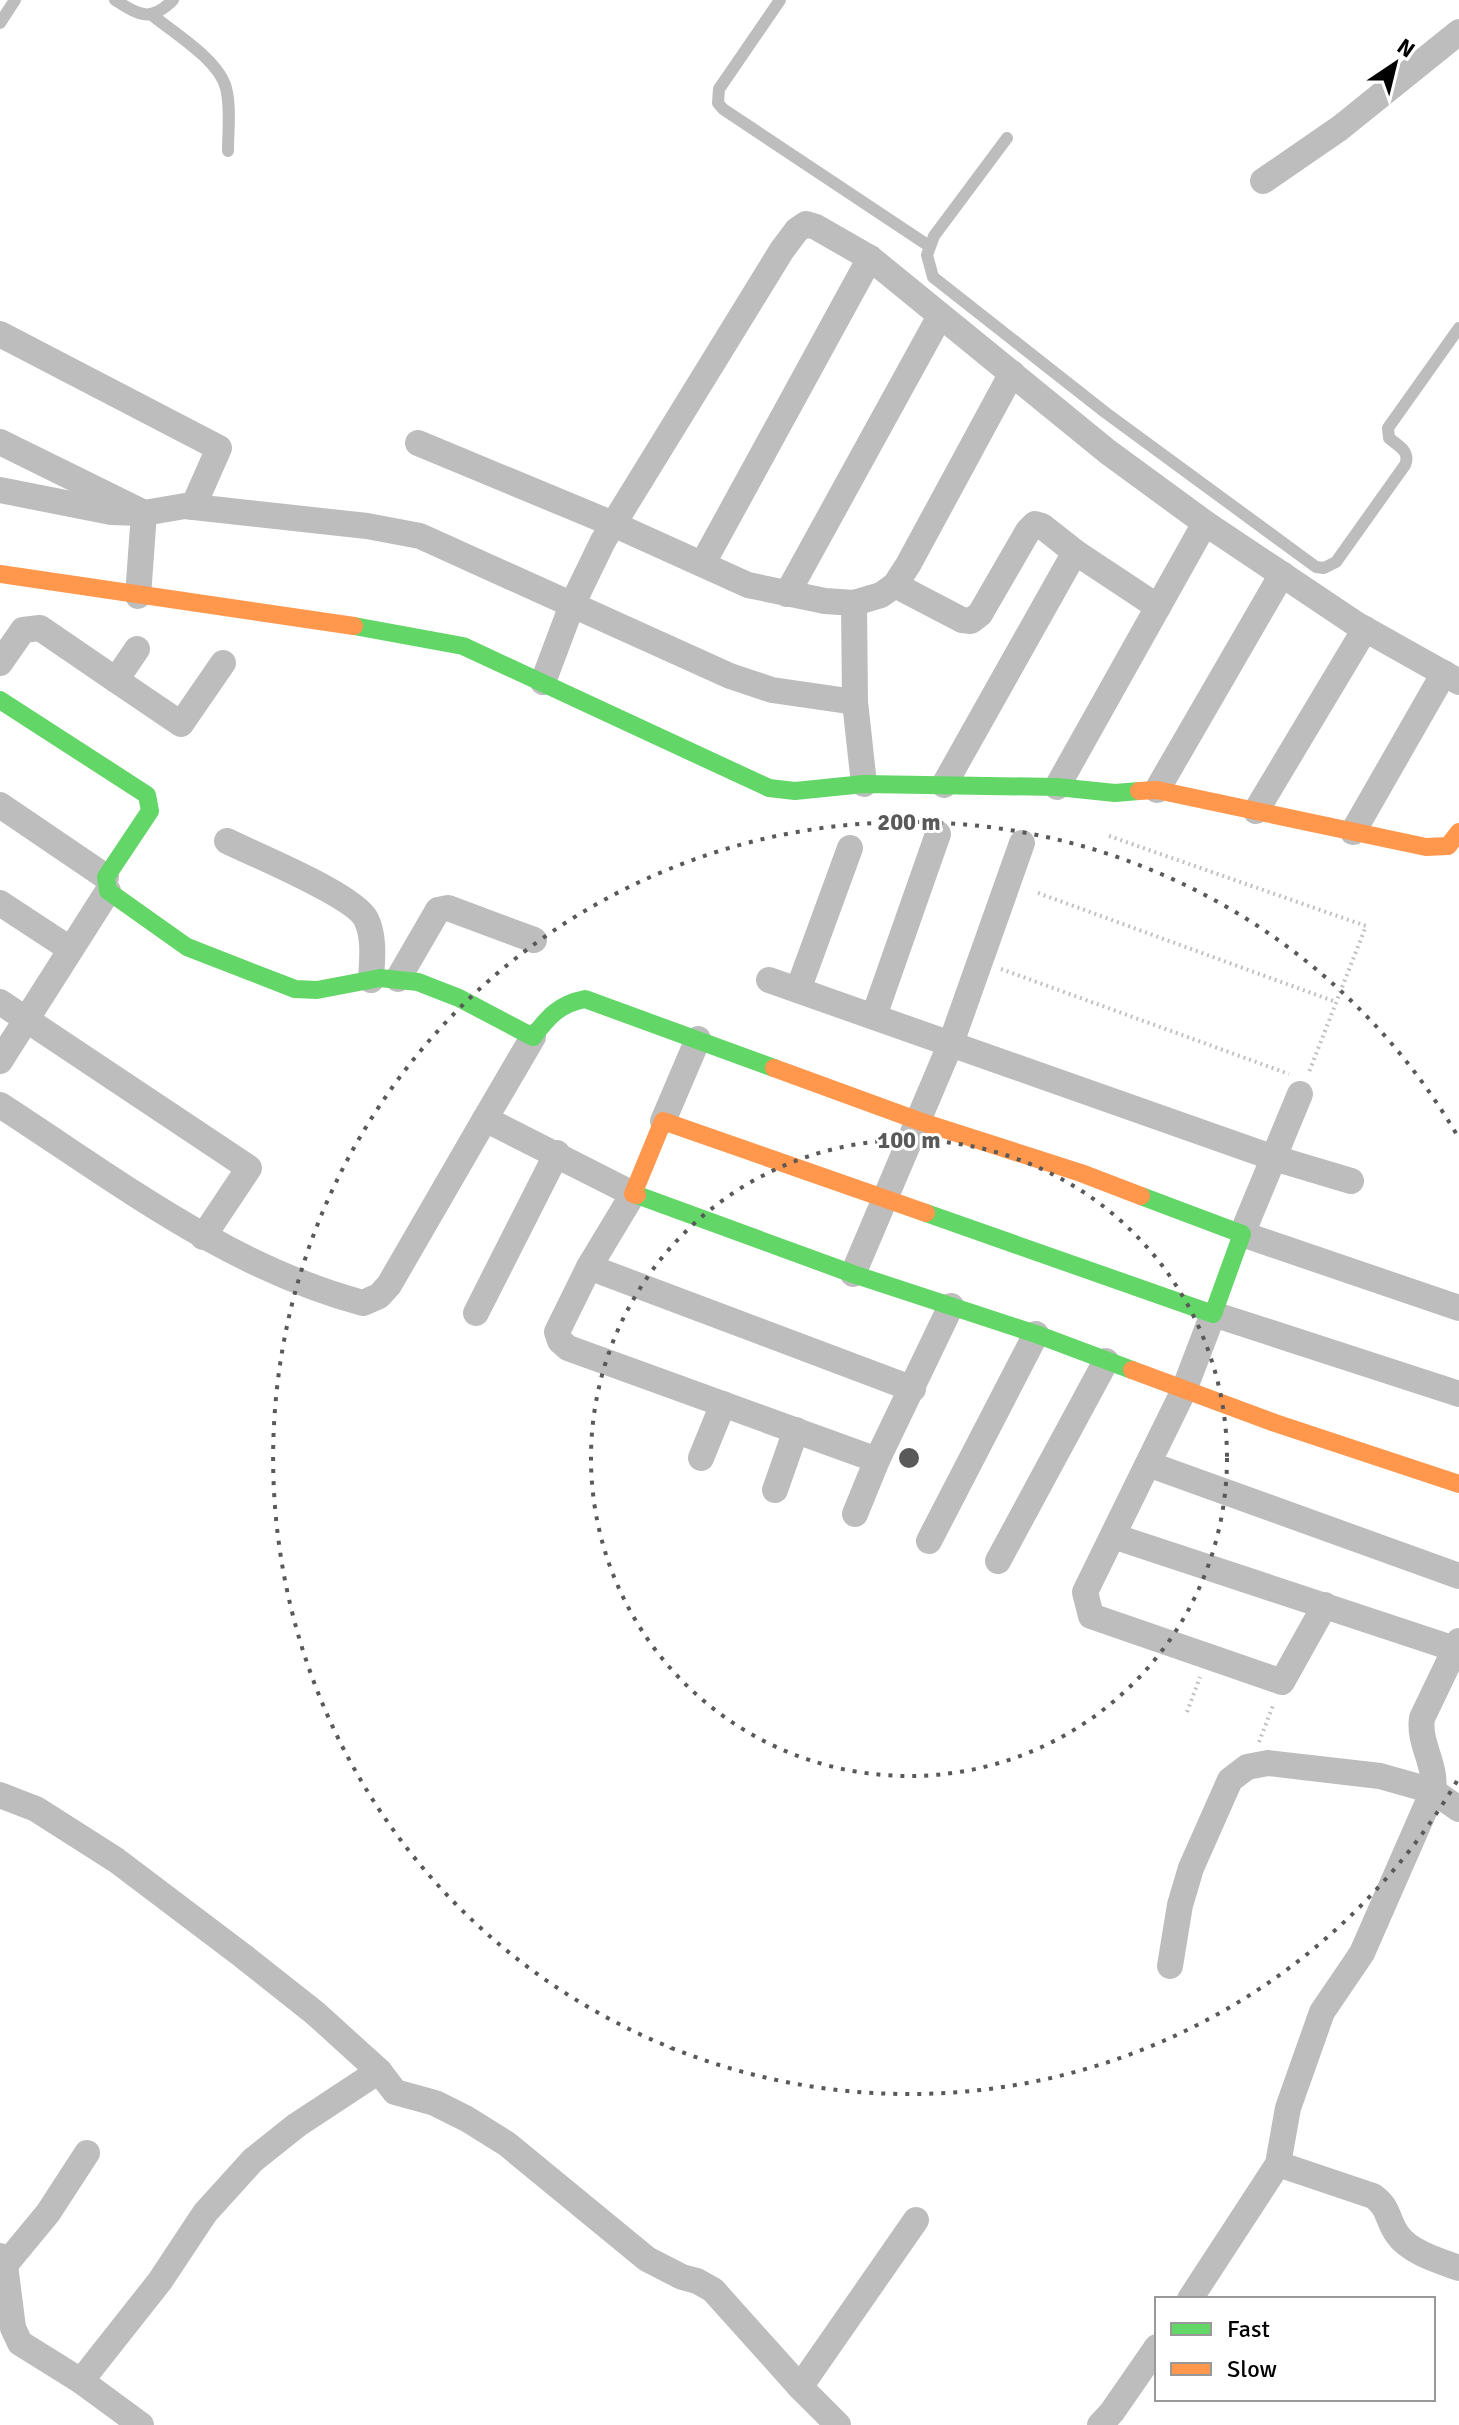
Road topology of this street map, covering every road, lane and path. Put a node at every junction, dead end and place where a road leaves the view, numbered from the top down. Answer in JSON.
{"nodes":[{"id":1,"x":15,"y":0,"type":"edge"},
{"id":2,"x":115,"y":0,"type":"edge"},
{"id":3,"x":173,"y":0,"type":"edge"},
{"id":4,"x":780,"y":0,"type":"edge"},
{"id":5,"x":152,"y":15,"type":"junction"},
{"id":6,"x":0,"y":23,"type":"edge"},
{"id":7,"x":1459,"y":32,"type":"edge"},
{"id":8,"x":1007,"y":138,"type":"dead end"},
{"id":9,"x":228,"y":151,"type":"dead end"},
{"id":10,"x":1263,"y":181,"type":"dead end"},
{"id":11,"x":929,"y":246,"type":"junction"},
{"id":12,"x":870,"y":258,"type":"junction"},
{"id":13,"x":940,"y":316,"type":"junction"},
{"id":14,"x":1459,"y":328,"type":"edge"},
{"id":15,"x":0,"y":334,"type":"edge"},
{"id":16,"x":1012,"y":373,"type":"junction"},
{"id":17,"x":0,"y":442,"type":"edge"},
{"id":18,"x":418,"y":443,"type":"dead end"},
{"id":19,"x":0,"y":490,"type":"edge"},
{"id":20,"x":193,"y":507,"type":"junction"},
{"id":21,"x":144,"y":513,"type":"junction"},
{"id":22,"x":1205,"y":523,"type":"junction"},
{"id":23,"x":613,"y":524,"type":"junction"},
{"id":24,"x":1075,"y":552,"type":"junction"},
{"id":25,"x":703,"y":563,"type":"junction"},
{"id":26,"x":0,"y":574,"type":"edge"},
{"id":27,"x":1282,"y":574,"type":"junction"},
{"id":28,"x":895,"y":585,"type":"junction"},
{"id":29,"x":787,"y":594,"type":"junction"},
{"id":30,"x":138,"y":596,"type":"junction"},
{"id":31,"x":854,"y":603,"type":"junction"},
{"id":32,"x":572,"y":605,"type":"junction"},
{"id":33,"x":1158,"y":607,"type":"junction"},
{"id":34,"x":1365,"y":629,"type":"junction"},
{"id":35,"x":137,"y":649,"type":"dead end"},
{"id":36,"x":0,"y":663,"type":"edge"},
{"id":37,"x":223,"y":663,"type":"dead end"},
{"id":38,"x":1451,"y":678,"type":"edge"},
{"id":39,"x":116,"y":680,"type":"junction"},
{"id":40,"x":543,"y":682,"type":"junction"},
{"id":41,"x":0,"y":700,"type":"edge"},
{"id":42,"x":855,"y":702,"type":"junction"},
{"id":43,"x":864,"y":784,"type":"junction"},
{"id":44,"x":944,"y":785,"type":"junction"},
{"id":45,"x":1057,"y":787,"type":"junction"},
{"id":46,"x":1157,"y":790,"type":"junction"},
{"id":47,"x":0,"y":805,"type":"edge"},
{"id":48,"x":1256,"y":811,"type":"junction"},
{"id":49,"x":1353,"y":832,"type":"junction"},
{"id":50,"x":1459,"y":832,"type":"edge"},
{"id":51,"x":938,"y":834,"type":"dead end"},
{"id":52,"x":1109,"y":836,"type":"dead end"},
{"id":53,"x":227,"y":841,"type":"dead end"},
{"id":54,"x":1022,"y":843,"type":"dead end"},
{"id":55,"x":850,"y":848,"type":"dead end"},
{"id":56,"x":107,"y":884,"type":"junction"},
{"id":57,"x":1038,"y":893,"type":"dead end"},
{"id":58,"x":0,"y":903,"type":"edge"},
{"id":59,"x":534,"y":940,"type":"dead end"},
{"id":60,"x":70,"y":949,"type":"junction"},
{"id":61,"x":991,"y":966,"type":"dead end"},
{"id":62,"x":398,"y":979,"type":"junction"},
{"id":63,"x":371,"y":980,"type":"junction"},
{"id":64,"x":769,"y":980,"type":"dead end"},
{"id":65,"x":798,"y":990,"type":"junction"},
{"id":66,"x":0,"y":1002,"type":"edge"},
{"id":67,"x":1337,"y":1002,"type":"junction"},
{"id":68,"x":874,"y":1016,"type":"junction"},
{"id":69,"x":26,"y":1019,"type":"junction"},
{"id":70,"x":533,"y":1037,"type":"junction"},
{"id":71,"x":698,"y":1039,"type":"junction"},
{"id":72,"x":951,"y":1043,"type":"junction"},
{"id":73,"x":0,"y":1061,"type":"edge"},
{"id":74,"x":1303,"y":1087,"type":"junction"},
{"id":75,"x":0,"y":1105,"type":"edge"},
{"id":76,"x":485,"y":1119,"type":"junction"},
{"id":77,"x":663,"y":1121,"type":"junction"},
{"id":78,"x":919,"y":1121,"type":"junction"},
{"id":79,"x":557,"y":1153,"type":"junction"},
{"id":80,"x":1274,"y":1158,"type":"junction"},
{"id":81,"x":1351,"y":1181,"type":"dead end"},
{"id":82,"x":633,"y":1194,"type":"junction"},
{"id":83,"x":884,"y":1199,"type":"junction"},
{"id":84,"x":1242,"y":1234,"type":"junction"},
{"id":85,"x":203,"y":1237,"type":"junction"},
{"id":86,"x":589,"y":1267,"type":"junction"},
{"id":87,"x":853,"y":1274,"type":"junction"},
{"id":88,"x":951,"y":1306,"type":"junction"},
{"id":89,"x":1459,"y":1308,"type":"edge"},
{"id":90,"x":476,"y":1313,"type":"dead end"},
{"id":91,"x":1213,"y":1314,"type":"junction"},
{"id":92,"x":1036,"y":1334,"type":"junction"},
{"id":93,"x":1106,"y":1361,"type":"junction"},
{"id":94,"x":913,"y":1389,"type":"junction"},
{"id":95,"x":1184,"y":1390,"type":"junction"},
{"id":96,"x":1459,"y":1394,"type":"edge"},
{"id":97,"x":723,"y":1404,"type":"junction"},
{"id":98,"x":796,"y":1430,"type":"junction"},
{"id":99,"x":701,"y":1458,"type":"dead end"},
{"id":100,"x":877,"y":1460,"type":"junction"},
{"id":101,"x":1148,"y":1464,"type":"junction"},
{"id":102,"x":1459,"y":1484,"type":"edge"},
{"id":103,"x":775,"y":1490,"type":"dead end"},
{"id":104,"x":855,"y":1514,"type":"dead end"},
{"id":105,"x":1113,"y":1536,"type":"junction"},
{"id":106,"x":929,"y":1541,"type":"dead end"},
{"id":107,"x":998,"y":1561,"type":"dead end"},
{"id":108,"x":1459,"y":1576,"type":"edge"},
{"id":109,"x":1325,"y":1605,"type":"junction"},
{"id":110,"x":1457,"y":1645,"type":"edge"},
{"id":111,"x":1208,"y":1656,"type":"junction"},
{"id":112,"x":1282,"y":1682,"type":"junction"},
{"id":113,"x":1187,"y":1712,"type":"dead end"},
{"id":114,"x":1259,"y":1742,"type":"dead end"},
{"id":115,"x":1433,"y":1791,"type":"junction"},
{"id":116,"x":0,"y":1795,"type":"edge"},
{"id":117,"x":1459,"y":1809,"type":"edge"},
{"id":118,"x":1170,"y":1966,"type":"dead end"},
{"id":119,"x":379,"y":2071,"type":"junction"},
{"id":120,"x":87,"y":2153,"type":"dead end"},
{"id":121,"x":1278,"y":2164,"type":"junction"},
{"id":122,"x":916,"y":2220,"type":"dead end"},
{"id":123,"x":2,"y":2265,"type":"edge"},
{"id":124,"x":1459,"y":2268,"type":"edge"},
{"id":125,"x":1191,"y":2297,"type":"edge"},
{"id":126,"x":1155,"y":2350,"type":"edge"},
{"id":127,"x":81,"y":2381,"type":"junction"},
{"id":128,"x":800,"y":2387,"type":"junction"},
{"id":129,"x":141,"y":2425,"type":"edge"},
{"id":130,"x":838,"y":2425,"type":"edge"},
{"id":131,"x":1100,"y":2425,"type":"edge"}],
"edges":[{"from":1,"to":6,"type":"lane"},
{"from":2,"to":5,"type":"lane"},
{"from":3,"to":5,"type":"lane"},
{"from":4,"to":11,"type":"lane"},
{"from":5,"to":9,"type":"lane"},
{"from":7,"to":10,"type":"street"},
{"from":8,"to":11,"type":"lane"},
{"from":11,"to":14,"type":"lane"},
{"from":12,"to":13,"type":"street"},
{"from":12,"to":23,"type":"street"},
{"from":12,"to":25,"type":"street"},
{"from":13,"to":16,"type":"street"},
{"from":13,"to":29,"type":"street"},
{"from":15,"to":20,"type":"street"},
{"from":16,"to":22,"type":"street"},
{"from":16,"to":28,"type":"street"},
{"from":17,"to":21,"type":"street"},
{"from":18,"to":23,"type":"street"},
{"from":19,"to":21,"type":"street"},
{"from":20,"to":21,"type":"street"},
{"from":20,"to":32,"type":"street"},
{"from":21,"to":30,"type":"street"},
{"from":22,"to":27,"type":"street"},
{"from":22,"to":33,"type":"street"},
{"from":23,"to":25,"type":"street"},
{"from":23,"to":32,"type":"street"},
{"from":24,"to":28,"type":"street"},
{"from":24,"to":33,"type":"street"},
{"from":24,"to":44,"type":"street"},
{"from":25,"to":29,"type":"street"},
{"from":26,"to":30,"type":"street"},
{"from":27,"to":34,"type":"street"},
{"from":27,"to":46,"type":"street"},
{"from":28,"to":31,"type":"street"},
{"from":29,"to":31,"type":"street"},
{"from":30,"to":40,"type":"street"},
{"from":31,"to":42,"type":"street"},
{"from":32,"to":40,"type":"street"},
{"from":32,"to":42,"type":"street"},
{"from":33,"to":45,"type":"street"},
{"from":34,"to":38,"type":"street"},
{"from":34,"to":48,"type":"street"},
{"from":35,"to":39,"type":"street"},
{"from":36,"to":39,"type":"street"},
{"from":37,"to":39,"type":"street"},
{"from":38,"to":49,"type":"street"},
{"from":40,"to":43,"type":"street"},
{"from":41,"to":56,"type":"street"},
{"from":42,"to":43,"type":"street"},
{"from":43,"to":44,"type":"street"},
{"from":44,"to":45,"type":"street"},
{"from":45,"to":46,"type":"street"},
{"from":46,"to":48,"type":"street"},
{"from":47,"to":56,"type":"street"},
{"from":48,"to":49,"type":"street"},
{"from":49,"to":50,"type":"street"},
{"from":51,"to":68,"type":"street"},
{"from":52,"to":67,"type":"path"},
{"from":53,"to":63,"type":"street"},
{"from":54,"to":72,"type":"street"},
{"from":55,"to":65,"type":"street"},
{"from":56,"to":60,"type":"street"},
{"from":56,"to":63,"type":"street"},
{"from":57,"to":67,"type":"path"},
{"from":58,"to":60,"type":"street"},
{"from":59,"to":62,"type":"street"},
{"from":60,"to":69,"type":"street"},
{"from":61,"to":74,"type":"path"},
{"from":62,"to":63,"type":"street"},
{"from":62,"to":70,"type":"street"},
{"from":64,"to":65,"type":"street"},
{"from":65,"to":68,"type":"street"},
{"from":66,"to":69,"type":"street"},
{"from":67,"to":74,"type":"path"},
{"from":68,"to":72,"type":"street"},
{"from":69,"to":73,"type":"street"},
{"from":69,"to":85,"type":"street"},
{"from":70,"to":71,"type":"street"},
{"from":70,"to":76,"type":"street"},
{"from":71,"to":77,"type":"street"},
{"from":71,"to":78,"type":"street"},
{"from":72,"to":78,"type":"street"},
{"from":72,"to":80,"type":"street"},
{"from":74,"to":80,"type":"street"},
{"from":75,"to":85,"type":"street"},
{"from":76,"to":79,"type":"street"},
{"from":76,"to":85,"type":"street"},
{"from":77,"to":82,"type":"street"},
{"from":77,"to":83,"type":"street"},
{"from":78,"to":83,"type":"street"},
{"from":78,"to":84,"type":"street"},
{"from":79,"to":82,"type":"street"},
{"from":79,"to":90,"type":"street"},
{"from":80,"to":81,"type":"street"},
{"from":80,"to":84,"type":"street"},
{"from":82,"to":86,"type":"street"},
{"from":82,"to":87,"type":"street"},
{"from":83,"to":87,"type":"street"},
{"from":83,"to":91,"type":"street"},
{"from":84,"to":89,"type":"street"},
{"from":84,"to":91,"type":"street"},
{"from":86,"to":94,"type":"street"},
{"from":86,"to":97,"type":"street"},
{"from":87,"to":88,"type":"street"},
{"from":88,"to":92,"type":"street"},
{"from":88,"to":94,"type":"street"},
{"from":91,"to":95,"type":"street"},
{"from":91,"to":96,"type":"street"},
{"from":92,"to":93,"type":"street"},
{"from":92,"to":106,"type":"street"},
{"from":93,"to":95,"type":"street"},
{"from":93,"to":107,"type":"street"},
{"from":94,"to":100,"type":"street"},
{"from":95,"to":101,"type":"street"},
{"from":95,"to":102,"type":"street"},
{"from":97,"to":98,"type":"street"},
{"from":97,"to":99,"type":"street"},
{"from":98,"to":100,"type":"street"},
{"from":98,"to":103,"type":"street"},
{"from":100,"to":104,"type":"street"},
{"from":101,"to":105,"type":"street"},
{"from":101,"to":108,"type":"street"},
{"from":105,"to":109,"type":"street"},
{"from":105,"to":111,"type":"street"},
{"from":109,"to":110,"type":"street"},
{"from":109,"to":112,"type":"street"},
{"from":110,"to":115,"type":"street"},
{"from":111,"to":112,"type":"street"},
{"from":111,"to":113,"type":"path"},
{"from":112,"to":114,"type":"path"},
{"from":115,"to":117,"type":"street"},
{"from":115,"to":118,"type":"street"},
{"from":115,"to":121,"type":"street"},
{"from":116,"to":119,"type":"street"},
{"from":119,"to":127,"type":"street"},
{"from":119,"to":128,"type":"street"},
{"from":120,"to":123,"type":"street"},
{"from":121,"to":124,"type":"street"},
{"from":121,"to":125,"type":"street"},
{"from":122,"to":128,"type":"street"},
{"from":123,"to":127,"type":"street"},
{"from":126,"to":131,"type":"street"},
{"from":127,"to":129,"type":"street"},
{"from":128,"to":130,"type":"street"}]}
